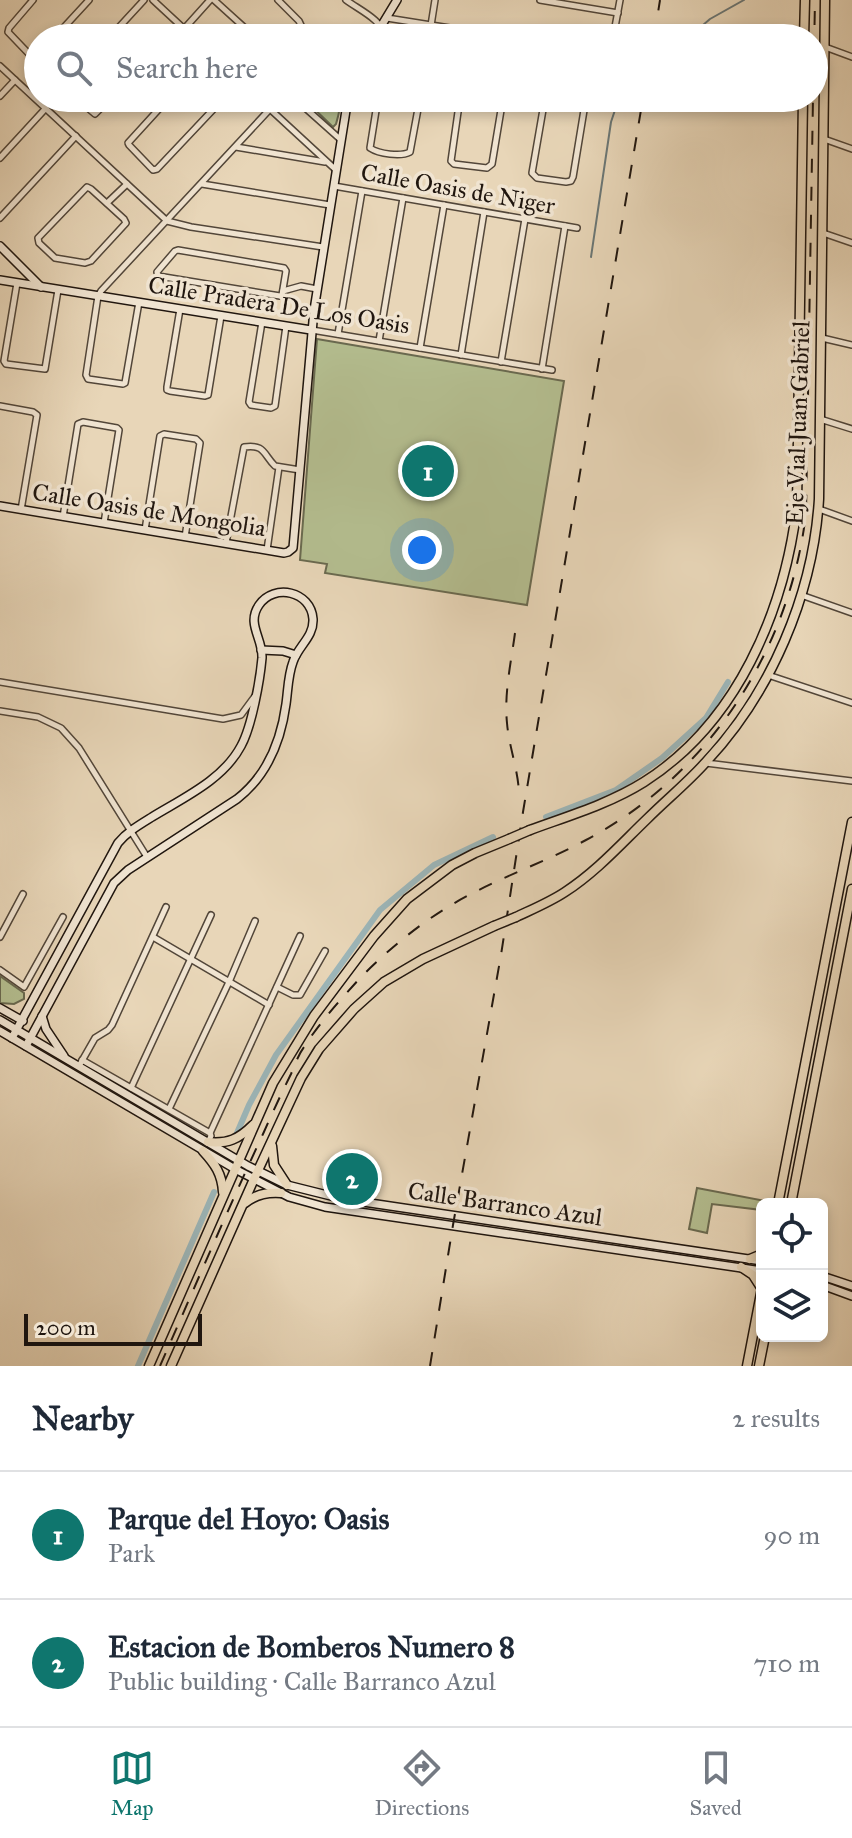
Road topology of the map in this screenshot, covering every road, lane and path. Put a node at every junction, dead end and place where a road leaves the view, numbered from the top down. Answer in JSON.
{"nodes":[{"id":1,"x":33,"y":0,"type":"edge"},
{"id":2,"x":89,"y":0,"type":"edge"},
{"id":3,"x":144,"y":0,"type":"edge"},
{"id":4,"x":153,"y":0,"type":"edge"},
{"id":5,"x":212,"y":0,"type":"edge"},
{"id":6,"x":278,"y":0,"type":"edge"},
{"id":7,"x":346,"y":0,"type":"edge"},
{"id":8,"x":397,"y":0,"type":"edge"},
{"id":9,"x":435,"y":0,"type":"edge"},
{"id":10,"x":540,"y":0,"type":"edge"},
{"id":11,"x":620,"y":0,"type":"edge"},
{"id":12,"x":805,"y":0,"type":"edge"},
{"id":13,"x":825,"y":0,"type":"edge"},
{"id":14,"x":618,"y":13,"type":"junction"},
{"id":15,"x":387,"y":18,"type":"junction"},
{"id":16,"x":67,"y":24,"type":"edge"},
{"id":17,"x":122,"y":24,"type":"edge"},
{"id":18,"x":179,"y":24,"type":"edge"},
{"id":19,"x":185,"y":24,"type":"edge"},
{"id":20,"x":240,"y":24,"type":"edge"},
{"id":21,"x":300,"y":24,"type":"edge"},
{"id":22,"x":379,"y":24,"type":"edge"},
{"id":23,"x":383,"y":24,"type":"edge"},
{"id":24,"x":424,"y":24,"type":"edge"},
{"id":25,"x":430,"y":24,"type":"edge"},
{"id":26,"x":616,"y":24,"type":"edge"},
{"id":27,"x":804,"y":24,"type":"edge"},
{"id":28,"x":825,"y":24,"type":"edge"},
{"id":29,"x":828,"y":48,"type":"edge"},
{"id":30,"x":24,"y":49,"type":"edge"},
{"id":31,"x":852,"y":57,"type":"edge"},
{"id":32,"x":0,"y":66,"type":"edge"},
{"id":33,"x":15,"y":80,"type":"junction"},
{"id":34,"x":24,"y":88,"type":"edge"},
{"id":35,"x":0,"y":96,"type":"edge"},
{"id":36,"x":42,"y":112,"type":"edge"},
{"id":37,"x":50,"y":112,"type":"edge"},
{"id":38,"x":157,"y":112,"type":"edge"},
{"id":39,"x":211,"y":112,"type":"edge"},
{"id":40,"x":267,"y":112,"type":"edge"},
{"id":41,"x":273,"y":112,"type":"edge"},
{"id":42,"x":310,"y":112,"type":"edge"},
{"id":43,"x":344,"y":112,"type":"edge"},
{"id":44,"x":375,"y":112,"type":"edge"},
{"id":45,"x":417,"y":112,"type":"edge"},
{"id":46,"x":458,"y":112,"type":"edge"},
{"id":47,"x":501,"y":112,"type":"edge"},
{"id":48,"x":543,"y":112,"type":"edge"},
{"id":49,"x":584,"y":112,"type":"edge"},
{"id":50,"x":803,"y":112,"type":"edge"},
{"id":51,"x":824,"y":112,"type":"edge"},
{"id":52,"x":76,"y":136,"type":"junction"},
{"id":53,"x":824,"y":139,"type":"junction"},
{"id":54,"x":341,"y":140,"type":"junction"},
{"id":55,"x":235,"y":147,"type":"junction"},
{"id":56,"x":852,"y":149,"type":"edge"},
{"id":57,"x":0,"y":158,"type":"edge"},
{"id":58,"x":327,"y":162,"type":"junction"},
{"id":59,"x":336,"y":170,"type":"junction"},
{"id":60,"x":127,"y":184,"type":"junction"},
{"id":61,"x":201,"y":184,"type":"junction"},
{"id":62,"x":333,"y":186,"type":"junction"},
{"id":63,"x":362,"y":191,"type":"junction"},
{"id":64,"x":403,"y":198,"type":"junction"},
{"id":65,"x":107,"y":203,"type":"junction"},
{"id":66,"x":330,"y":205,"type":"junction"},
{"id":67,"x":444,"y":205,"type":"junction"},
{"id":68,"x":484,"y":212,"type":"junction"},
{"id":69,"x":0,"y":218,"type":"edge"},
{"id":70,"x":525,"y":219,"type":"junction"},
{"id":71,"x":167,"y":221,"type":"junction"},
{"id":72,"x":565,"y":226,"type":"junction"},
{"id":73,"x":577,"y":228,"type":"dead end"},
{"id":74,"x":823,"y":233,"type":"junction"},
{"id":75,"x":852,"y":243,"type":"edge"},
{"id":76,"x":0,"y":246,"type":"edge"},
{"id":77,"x":323,"y":247,"type":"junction"},
{"id":78,"x":286,"y":274,"type":"junction"},
{"id":79,"x":0,"y":280,"type":"edge"},
{"id":80,"x":17,"y":283,"type":"junction"},
{"id":81,"x":301,"y":286,"type":"junction"},
{"id":82,"x":41,"y":287,"type":"junction"},
{"id":83,"x":317,"y":289,"type":"junction"},
{"id":84,"x":58,"y":290,"type":"junction"},
{"id":85,"x":283,"y":291,"type":"junction"},
{"id":86,"x":98,"y":296,"type":"junction"},
{"id":87,"x":139,"y":302,"type":"junction"},
{"id":88,"x":180,"y":309,"type":"junction"},
{"id":89,"x":221,"y":316,"type":"junction"},
{"id":90,"x":262,"y":322,"type":"junction"},
{"id":91,"x":286,"y":326,"type":"junction"},
{"id":92,"x":311,"y":330,"type":"junction"},
{"id":93,"x":338,"y":334,"type":"junction"},
{"id":94,"x":821,"y":338,"type":"junction"},
{"id":95,"x":379,"y":341,"type":"junction"},
{"id":96,"x":852,"y":345,"type":"edge"},
{"id":97,"x":420,"y":348,"type":"junction"},
{"id":98,"x":461,"y":355,"type":"junction"},
{"id":99,"x":501,"y":362,"type":"junction"},
{"id":100,"x":542,"y":369,"type":"junction"},
{"id":101,"x":552,"y":370,"type":"dead end"},
{"id":102,"x":0,"y":406,"type":"edge"},
{"id":103,"x":820,"y":419,"type":"junction"},
{"id":104,"x":852,"y":429,"type":"edge"},
{"id":105,"x":279,"y":467,"type":"junction"},
{"id":106,"x":300,"y":470,"type":"junction"},
{"id":107,"x":0,"y":506,"type":"edge"},
{"id":108,"x":818,"y":509,"type":"junction"},
{"id":109,"x":21,"y":510,"type":"junction"},
{"id":110,"x":63,"y":517,"type":"junction"},
{"id":111,"x":852,"y":521,"type":"edge"},
{"id":112,"x":104,"y":523,"type":"junction"},
{"id":113,"x":145,"y":530,"type":"junction"},
{"id":114,"x":185,"y":537,"type":"junction"},
{"id":115,"x":226,"y":543,"type":"junction"},
{"id":116,"x":267,"y":550,"type":"junction"},
{"id":117,"x":801,"y":595,"type":"junction"},
{"id":118,"x":852,"y":613,"type":"edge"},
{"id":119,"x":261,"y":650,"type":"junction"},
{"id":120,"x":296,"y":655,"type":"junction"},
{"id":121,"x":767,"y":675,"type":"junction"},
{"id":122,"x":0,"y":682,"type":"edge"},
{"id":123,"x":255,"y":695,"type":"junction"},
{"id":124,"x":852,"y":703,"type":"edge"},
{"id":125,"x":0,"y":711,"type":"edge"},
{"id":126,"x":705,"y":763,"type":"junction"},
{"id":127,"x":852,"y":781,"type":"edge"},
{"id":128,"x":852,"y":822,"type":"edge"},
{"id":129,"x":131,"y":831,"type":"junction"},
{"id":130,"x":850,"y":847,"type":"edge"},
{"id":131,"x":147,"y":857,"type":"junction"},
{"id":132,"x":852,"y":889,"type":"edge"},
{"id":133,"x":23,"y":894,"type":"dead end"},
{"id":134,"x":166,"y":907,"type":"dead end"},
{"id":135,"x":211,"y":915,"type":"dead end"},
{"id":136,"x":63,"y":917,"type":"dead end"},
{"id":137,"x":255,"y":921,"type":"dead end"},
{"id":138,"x":300,"y":936,"type":"dead end"},
{"id":139,"x":0,"y":937,"type":"edge"},
{"id":140,"x":153,"y":937,"type":"junction"},
{"id":141,"x":325,"y":951,"type":"dead end"},
{"id":142,"x":191,"y":959,"type":"junction"},
{"id":143,"x":0,"y":970,"type":"edge"},
{"id":144,"x":229,"y":982,"type":"junction"},
{"id":145,"x":277,"y":987,"type":"junction"},
{"id":146,"x":269,"y":1005,"type":"junction"},
{"id":147,"x":0,"y":1008,"type":"edge"},
{"id":148,"x":42,"y":1016,"type":"junction"},
{"id":149,"x":0,"y":1020,"type":"edge"},
{"id":150,"x":23,"y":1021,"type":"junction"},
{"id":151,"x":17,"y":1030,"type":"junction"},
{"id":152,"x":0,"y":1031,"type":"edge"},
{"id":153,"x":12,"y":1038,"type":"junction"},
{"id":154,"x":30,"y":1038,"type":"junction"},
{"id":155,"x":26,"y":1046,"type":"junction"},
{"id":156,"x":65,"y":1058,"type":"junction"},
{"id":157,"x":80,"y":1063,"type":"junction"},
{"id":158,"x":131,"y":1088,"type":"junction"},
{"id":159,"x":169,"y":1109,"type":"junction"},
{"id":160,"x":256,"y":1122,"type":"junction"},
{"id":161,"x":209,"y":1138,"type":"junction"},
{"id":162,"x":272,"y":1140,"type":"junction"},
{"id":163,"x":203,"y":1151,"type":"junction"},
{"id":164,"x":237,"y":1165,"type":"junction"},
{"id":165,"x":256,"y":1175,"type":"junction"},
{"id":166,"x":284,"y":1189,"type":"junction"},
{"id":167,"x":779,"y":1198,"type":"edge"},
{"id":168,"x":792,"y":1198,"type":"edge"},
{"id":169,"x":221,"y":1201,"type":"junction"},
{"id":170,"x":241,"y":1206,"type":"junction"},
{"id":171,"x":712,"y":1254,"type":"junction"},
{"id":172,"x":756,"y":1256,"type":"edge"},
{"id":173,"x":750,"y":1259,"type":"junction"},
{"id":174,"x":690,"y":1260,"type":"junction"},
{"id":175,"x":756,"y":1260,"type":"edge"},
{"id":176,"x":741,"y":1267,"type":"junction"},
{"id":177,"x":757,"y":1270,"type":"edge"},
{"id":178,"x":828,"y":1278,"type":"edge"},
{"id":179,"x":756,"y":1280,"type":"edge"},
{"id":180,"x":852,"y":1286,"type":"edge"},
{"id":181,"x":828,"y":1287,"type":"edge"},
{"id":182,"x":852,"y":1296,"type":"edge"},
{"id":183,"x":756,"y":1320,"type":"edge"},
{"id":184,"x":764,"y":1342,"type":"edge"},
{"id":185,"x":149,"y":1366,"type":"edge"},
{"id":186,"x":171,"y":1366,"type":"edge"},
{"id":187,"x":747,"y":1366,"type":"edge"},
{"id":188,"x":759,"y":1366,"type":"edge"}],
"edges":[{"from":1,"to":30,"type":"street"},
{"from":2,"to":16,"type":"street"},
{"from":3,"to":17,"type":"street"},
{"from":4,"to":18,"type":"street"},
{"from":5,"to":19,"type":"street"},
{"from":5,"to":20,"type":"street"},
{"from":6,"to":21,"type":"street"},
{"from":7,"to":22,"type":"street"},
{"from":8,"to":15,"type":"street"},
{"from":9,"to":25,"type":"street"},
{"from":10,"to":14,"type":"street"},
{"from":11,"to":14,"type":"street"},
{"from":12,"to":27,"type":"main road"},
{"from":13,"to":28,"type":"main road","name":"Eje Vial Juan Gabriel"},
{"from":14,"to":26,"type":"street"},
{"from":15,"to":23,"type":"street"},
{"from":15,"to":24,"type":"street"},
{"from":29,"to":31,"type":"street"},
{"from":32,"to":33,"type":"street"},
{"from":33,"to":34,"type":"street"},
{"from":33,"to":35,"type":"street"},
{"from":36,"to":57,"type":"street"},
{"from":37,"to":52,"type":"street"},
{"from":38,"to":39,"type":"street"},
{"from":40,"to":55,"type":"street"},
{"from":41,"to":58,"type":"street"},
{"from":42,"to":54,"type":"street"},
{"from":43,"to":54,"type":"street"},
{"from":44,"to":45,"type":"street"},
{"from":46,"to":47,"type":"street"},
{"from":48,"to":49,"type":"street"},
{"from":50,"to":160,"type":"main road","name":"Eje Vial Juan Gabriel","bridge":true},
{"from":51,"to":53,"type":"main road","name":"Eje Vial Juan Gabriel"},
{"from":52,"to":60,"type":"street"},
{"from":52,"to":69,"type":"street"},
{"from":53,"to":56,"type":"street"},
{"from":53,"to":74,"type":"main road","name":"Eje Vial Juan Gabriel"},
{"from":54,"to":59,"type":"street"},
{"from":55,"to":58,"type":"street"},
{"from":55,"to":61,"type":"street"},
{"from":58,"to":59,"type":"street"},
{"from":59,"to":62,"type":"street"},
{"from":60,"to":65,"type":"street"},
{"from":60,"to":71,"type":"street"},
{"from":61,"to":66,"type":"street"},
{"from":61,"to":71,"type":"street"},
{"from":62,"to":63,"type":"street","name":"Calle Oasis de Niger"},
{"from":62,"to":66,"type":"street"},
{"from":63,"to":64,"type":"street","name":"Calle Oasis de Niger"},
{"from":63,"to":93,"type":"street"},
{"from":64,"to":67,"type":"street","name":"Calle Oasis de Niger"},
{"from":64,"to":95,"type":"street"},
{"from":65,"to":65,"type":"street"},
{"from":66,"to":77,"type":"street"},
{"from":67,"to":68,"type":"street","name":"Calle Oasis de Niger"},
{"from":67,"to":97,"type":"street"},
{"from":68,"to":70,"type":"street","name":"Calle Oasis de Niger"},
{"from":68,"to":98,"type":"street"},
{"from":70,"to":72,"type":"street","name":"Calle Oasis de Niger"},
{"from":70,"to":99,"type":"street"},
{"from":71,"to":77,"type":"street"},
{"from":71,"to":86,"type":"street"},
{"from":72,"to":73,"type":"street","name":"Calle Oasis de Niger"},
{"from":72,"to":100,"type":"street"},
{"from":74,"to":75,"type":"street"},
{"from":74,"to":94,"type":"main road","name":"Eje Vial Juan Gabriel"},
{"from":76,"to":82,"type":"street"},
{"from":77,"to":83,"type":"street"},
{"from":78,"to":81,"type":"street"},
{"from":78,"to":85,"type":"street"},
{"from":78,"to":85,"type":"street"},
{"from":79,"to":80,"type":"street","name":"Calle Pradera De Los Oasis"},
{"from":80,"to":82,"type":"street","name":"Calle Pradera De Los Oasis"},
{"from":80,"to":84,"type":"street"},
{"from":81,"to":83,"type":"street"},
{"from":81,"to":85,"type":"street"},
{"from":82,"to":84,"type":"street","name":"Calle Pradera De Los Oasis"},
{"from":83,"to":92,"type":"street"},
{"from":84,"to":86,"type":"street","name":"Calle Pradera De Los Oasis"},
{"from":86,"to":87,"type":"street","name":"Calle Pradera De Los Oasis"},
{"from":86,"to":87,"type":"street"},
{"from":87,"to":88,"type":"street","name":"Calle Pradera De Los Oasis"},
{"from":88,"to":89,"type":"street","name":"Calle Pradera De Los Oasis"},
{"from":88,"to":89,"type":"street"},
{"from":89,"to":90,"type":"street","name":"Calle Pradera De Los Oasis"},
{"from":90,"to":91,"type":"street","name":"Calle Pradera De Los Oasis"},
{"from":90,"to":91,"type":"street"},
{"from":91,"to":92,"type":"street","name":"Calle Pradera De Los Oasis"},
{"from":92,"to":93,"type":"street","name":"Calle Pradera De Los Oasis"},
{"from":92,"to":106,"type":"street"},
{"from":93,"to":95,"type":"street","name":"Calle Pradera De Los Oasis"},
{"from":94,"to":96,"type":"street"},
{"from":94,"to":103,"type":"main road","name":"Eje Vial Juan Gabriel"},
{"from":95,"to":97,"type":"street","name":"Calle Pradera De Los Oasis"},
{"from":97,"to":98,"type":"street","name":"Calle Pradera De Los Oasis"},
{"from":98,"to":99,"type":"street","name":"Calle Pradera De Los Oasis"},
{"from":99,"to":100,"type":"street","name":"Calle Pradera De Los Oasis"},
{"from":100,"to":101,"type":"street","name":"Calle Pradera De Los Oasis"},
{"from":102,"to":109,"type":"street"},
{"from":103,"to":104,"type":"street"},
{"from":103,"to":108,"type":"main road","name":"Eje Vial Juan Gabriel"},
{"from":105,"to":106,"type":"street"},
{"from":105,"to":115,"type":"street"},
{"from":105,"to":116,"type":"street"},
{"from":106,"to":116,"type":"street","name":"Calle Oasis de Mongolia"},
{"from":107,"to":109,"type":"street","name":"Calle Oasis de Mongolia"},
{"from":108,"to":111,"type":"street"},
{"from":108,"to":117,"type":"main road","name":"Eje Vial Juan Gabriel"},
{"from":109,"to":110,"type":"street","name":"Calle Oasis de Mongolia"},
{"from":110,"to":112,"type":"street","name":"Calle Oasis de Mongolia"},
{"from":110,"to":112,"type":"street"},
{"from":112,"to":113,"type":"street","name":"Calle Oasis de Mongolia"},
{"from":113,"to":114,"type":"street","name":"Calle Oasis de Mongolia"},
{"from":113,"to":114,"type":"street"},
{"from":114,"to":115,"type":"street","name":"Calle Oasis de Mongolia"},
{"from":115,"to":116,"type":"street","name":"Calle Oasis de Mongolia"},
{"from":117,"to":118,"type":"street"},
{"from":117,"to":121,"type":"main road","name":"Eje Vial Juan Gabriel"},
{"from":119,"to":120,"type":"street"},
{"from":119,"to":120,"type":"street"},
{"from":119,"to":123,"type":"street"},
{"from":120,"to":131,"type":"street"},
{"from":121,"to":124,"type":"street"},
{"from":121,"to":126,"type":"main road","name":"Eje Vial Juan Gabriel"},
{"from":122,"to":123,"type":"street"},
{"from":123,"to":129,"type":"street"},
{"from":125,"to":129,"type":"street"},
{"from":126,"to":127,"type":"street"},
{"from":126,"to":162,"type":"main road","name":"Eje Vial Juan Gabriel","bridge":true},
{"from":128,"to":130,"type":"main road"},
{"from":129,"to":131,"type":"street"},
{"from":129,"to":150,"type":"street"},
{"from":130,"to":167,"type":"main road"},
{"from":131,"to":148,"type":"street"},
{"from":132,"to":168,"type":"main road"},
{"from":133,"to":139,"type":"street"},
{"from":134,"to":140,"type":"street"},
{"from":135,"to":142,"type":"street"},
{"from":136,"to":143,"type":"street"},
{"from":137,"to":144,"type":"street"},
{"from":138,"to":145,"type":"street"},
{"from":140,"to":142,"type":"street"},
{"from":140,"to":157,"type":"street"},
{"from":141,"to":145,"type":"street"},
{"from":142,"to":144,"type":"street"},
{"from":142,"to":158,"type":"street"},
{"from":144,"to":146,"type":"street"},
{"from":144,"to":159,"type":"street"},
{"from":145,"to":146,"type":"street"},
{"from":146,"to":161,"type":"street"},
{"from":147,"to":150,"type":"street"},
{"from":148,"to":154,"type":"street"},
{"from":148,"to":156,"type":"street"},
{"from":149,"to":151,"type":"street","name":"Calle Barranco Azul"},
{"from":150,"to":151,"type":"street"},
{"from":151,"to":153,"type":"street"},
{"from":151,"to":154,"type":"street","name":"Calle Barranco Azul"},
{"from":152,"to":153,"type":"street","name":"Calle Barranco Azul"},
{"from":153,"to":155,"type":"street","name":"Calle Barranco Azul"},
{"from":154,"to":155,"type":"street"},
{"from":154,"to":156,"type":"street","name":"Calle Barranco Azul"},
{"from":155,"to":163,"type":"street","name":"Calle Barranco Azul"},
{"from":156,"to":157,"type":"street","name":"Calle Barranco Azul"},
{"from":157,"to":158,"type":"street"},
{"from":157,"to":161,"type":"street","name":"Calle Barranco Azul"},
{"from":158,"to":159,"type":"street"},
{"from":159,"to":161,"type":"street"},
{"from":160,"to":161,"type":"main road"},
{"from":160,"to":164,"type":"main road","name":"Eje Vial Juan Gabriel"},
{"from":161,"to":164,"type":"street","name":"Calle Barranco Azul"},
{"from":162,"to":165,"type":"main road","name":"Eje Vial Juan Gabriel"},
{"from":162,"to":166,"type":"main road"},
{"from":163,"to":164,"type":"street","name":"Calle Barranco Azul"},
{"from":163,"to":169,"type":"main road"},
{"from":164,"to":165,"type":"street","name":"Calle Barranco Azul"},
{"from":164,"to":169,"type":"main road","name":"Eje Vial Juan Gabriel"},
{"from":165,"to":166,"type":"street","name":"Calle Barranco Azul"},
{"from":165,"to":170,"type":"main road","name":"Eje Vial Juan Gabriel"},
{"from":166,"to":170,"type":"main road"},
{"from":166,"to":171,"type":"street","name":"Calle Barranco Azul"},
{"from":166,"to":174,"type":"street","name":"Calle Barranco Azul"},
{"from":169,"to":185,"type":"main road","name":"Eje Vial Juan Gabriel"},
{"from":170,"to":186,"type":"main road","name":"Eje Vial Juan Gabriel"},
{"from":171,"to":173,"type":"street","name":"Calle Barranco Azul"},
{"from":171,"to":174,"type":"street"},
{"from":172,"to":173,"type":"main road"},
{"from":173,"to":175,"type":"street","name":"Calle Barranco Azul"},
{"from":174,"to":176,"type":"street","name":"Calle Barranco Azul"},
{"from":176,"to":177,"type":"street","name":"Calle Barranco Azul"},
{"from":176,"to":179,"type":"main road"},
{"from":178,"to":180,"type":"street"},
{"from":181,"to":182,"type":"street"},
{"from":183,"to":187,"type":"main road"},
{"from":184,"to":188,"type":"main road"}]}
